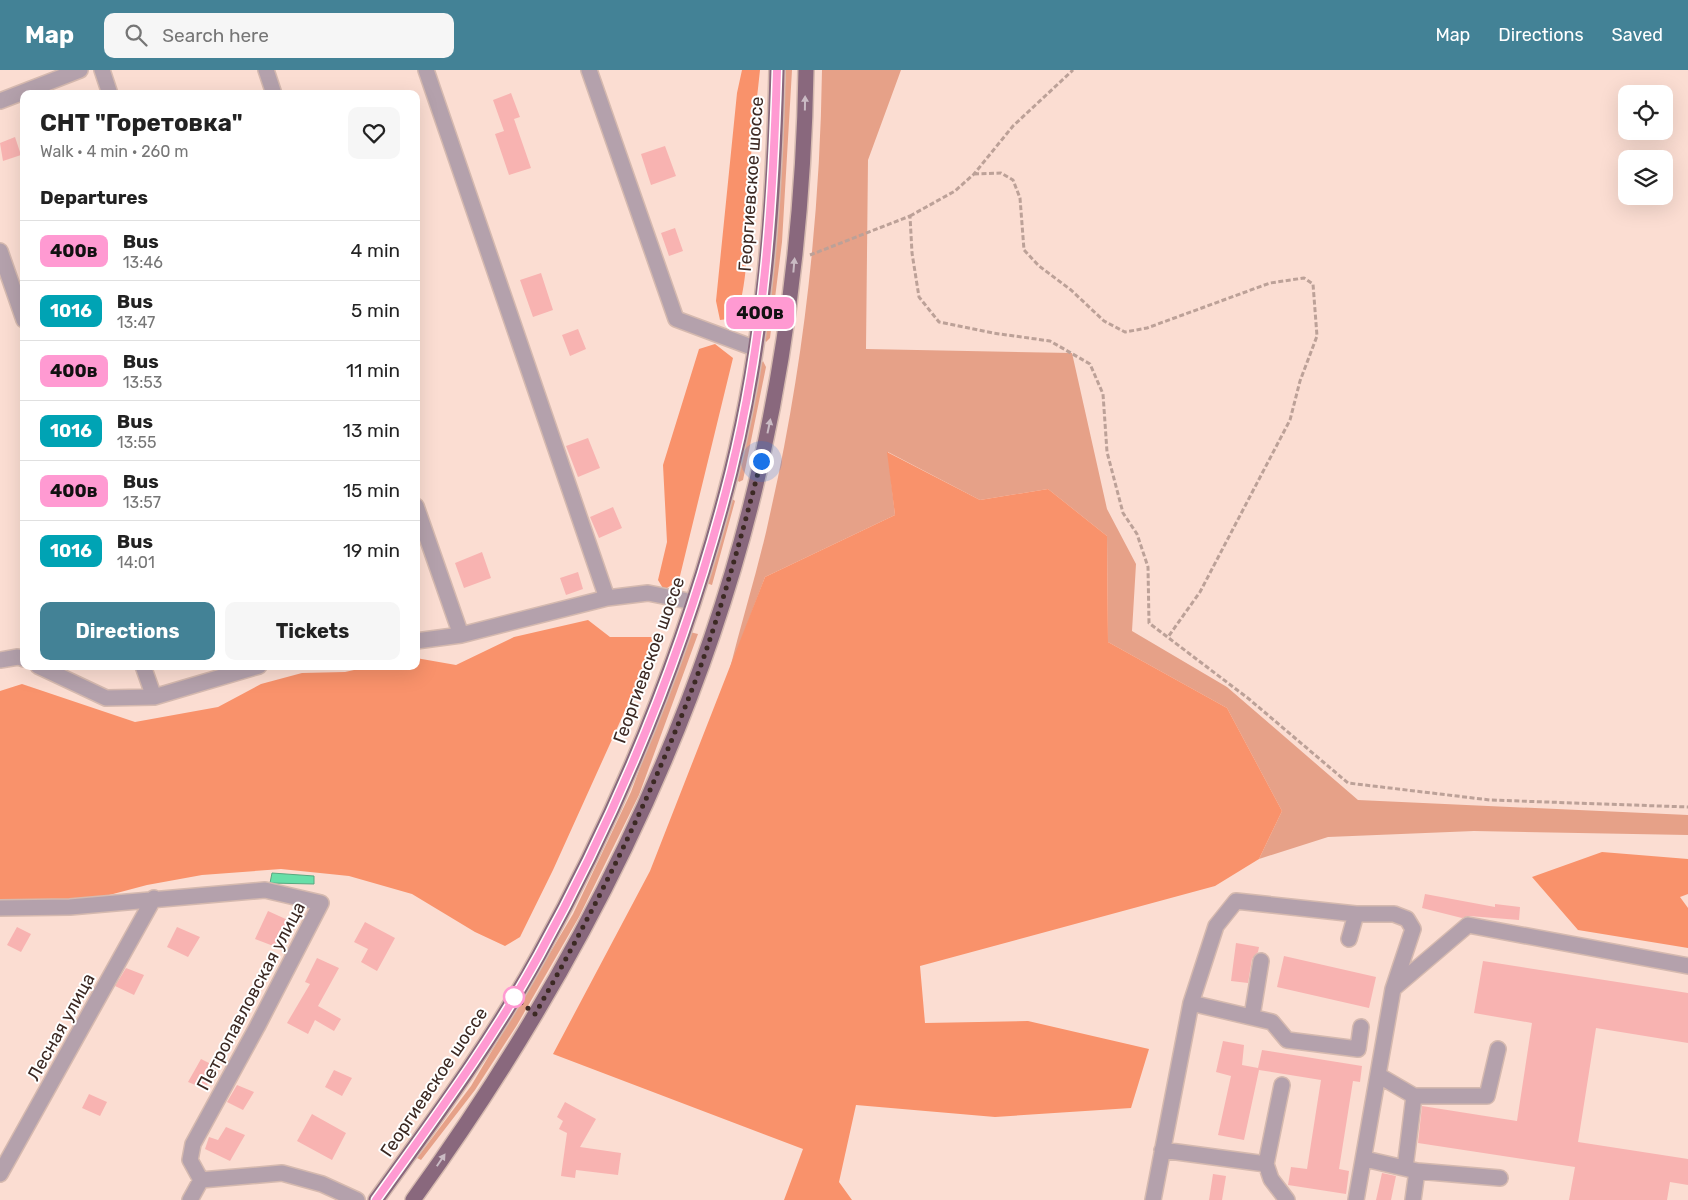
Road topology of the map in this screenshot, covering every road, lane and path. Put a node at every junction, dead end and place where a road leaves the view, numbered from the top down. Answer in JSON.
{"nodes":[{"id":1,"x":80,"y":70,"type":"edge"},
{"id":2,"x":102,"y":70,"type":"edge"},
{"id":3,"x":266,"y":70,"type":"edge"},
{"id":4,"x":426,"y":70,"type":"edge"},
{"id":5,"x":589,"y":70,"type":"edge"},
{"id":6,"x":776,"y":70,"type":"edge"},
{"id":7,"x":806,"y":70,"type":"edge"},
{"id":8,"x":1073,"y":70,"type":"edge"},
{"id":9,"x":28,"y":90,"type":"edge"},
{"id":10,"x":109,"y":90,"type":"edge"},
{"id":11,"x":273,"y":90,"type":"edge"},
{"id":12,"x":20,"y":93,"type":"edge"},
{"id":13,"x":0,"y":101,"type":"edge"},
{"id":14,"x":974,"y":174,"type":"junction"},
{"id":15,"x":910,"y":216,"type":"junction"},
{"id":16,"x":795,"y":250,"type":"junction"},
{"id":17,"x":0,"y":251,"type":"edge"},
{"id":18,"x":20,"y":308,"type":"edge"},
{"id":19,"x":754,"y":348,"type":"junction"},
{"id":20,"x":420,"y":517,"type":"edge"},
{"id":21,"x":607,"y":598,"type":"junction"},
{"id":22,"x":693,"y":602,"type":"junction"},
{"id":23,"x":461,"y":635,"type":"junction"},
{"id":24,"x":1168,"y":638,"type":"junction"},
{"id":25,"x":420,"y":640,"type":"edge"},
{"id":26,"x":20,"y":658,"type":"edge"},
{"id":27,"x":0,"y":660,"type":"edge"},
{"id":28,"x":46,"y":670,"type":"edge"},
{"id":29,"x":144,"y":670,"type":"edge"},
{"id":30,"x":246,"y":670,"type":"edge"},
{"id":31,"x":154,"y":697,"type":"junction"},
{"id":32,"x":1688,"y":807,"type":"edge"},
{"id":33,"x":154,"y":898,"type":"junction"},
{"id":34,"x":0,"y":908,"type":"edge"},
{"id":35,"x":1356,"y":914,"type":"junction"},
{"id":36,"x":1349,"y":939,"type":"dead end"},
{"id":37,"x":1261,"y":962,"type":"dead end"},
{"id":38,"x":1688,"y":966,"type":"edge"},
{"id":39,"x":1393,"y":989,"type":"junction"},
{"id":40,"x":1191,"y":1003,"type":"junction"},
{"id":41,"x":1252,"y":1016,"type":"junction"},
{"id":42,"x":1361,"y":1027,"type":"dead end"},
{"id":43,"x":1498,"y":1049,"type":"dead end"},
{"id":44,"x":1378,"y":1075,"type":"junction"},
{"id":45,"x":1282,"y":1085,"type":"dead end"},
{"id":46,"x":1414,"y":1096,"type":"junction"},
{"id":47,"x":1162,"y":1150,"type":"junction"},
{"id":48,"x":1365,"y":1159,"type":"junction"},
{"id":49,"x":1266,"y":1164,"type":"junction"},
{"id":50,"x":1411,"y":1170,"type":"junction"},
{"id":51,"x":0,"y":1174,"type":"edge"},
{"id":52,"x":1500,"y":1178,"type":"dead end"},
{"id":53,"x":201,"y":1180,"type":"junction"},
{"id":54,"x":190,"y":1200,"type":"edge"},
{"id":55,"x":357,"y":1200,"type":"edge"},
{"id":56,"x":376,"y":1200,"type":"edge"},
{"id":57,"x":413,"y":1200,"type":"edge"},
{"id":58,"x":1153,"y":1200,"type":"edge"},
{"id":59,"x":1288,"y":1200,"type":"edge"},
{"id":60,"x":1356,"y":1200,"type":"edge"},
{"id":61,"x":1413,"y":1200,"type":"edge"}],
"edges":[{"from":1,"to":9,"type":"street"},
{"from":2,"to":10,"type":"street"},
{"from":3,"to":11,"type":"street"},
{"from":4,"to":21,"type":"street"},
{"from":5,"to":19,"type":"street"},
{"from":6,"to":19,"type":"main road","name":"Георгиевское шоссе"},
{"from":16,"to":7,"type":"main road","one_way":true},
{"from":8,"to":14,"type":"path"},
{"from":12,"to":13,"type":"street"},
{"from":14,"to":15,"type":"path"},
{"from":14,"to":24,"type":"path"},
{"from":15,"to":16,"type":"path"},
{"from":15,"to":24,"type":"path"},
{"from":57,"to":16,"type":"main road","one_way":true},
{"from":17,"to":18,"type":"street"},
{"from":19,"to":22,"type":"main road","name":"Георгиевское шоссе"},
{"from":20,"to":23,"type":"street"},
{"from":21,"to":22,"type":"street"},
{"from":21,"to":23,"type":"street"},
{"from":22,"to":56,"type":"main road","name":"Георгиевское шоссе"},
{"from":23,"to":25,"type":"street"},
{"from":24,"to":32,"type":"path"},
{"from":26,"to":27,"type":"street"},
{"from":28,"to":31,"type":"street"},
{"from":29,"to":31,"type":"street"},
{"from":30,"to":31,"type":"street"},
{"from":33,"to":34,"type":"street","name":"Петропавловская улица"},
{"from":33,"to":51,"type":"street","name":"Лесная улица"},
{"from":33,"to":53,"type":"street","name":"Петропавловская улица"},
{"from":35,"to":36,"type":"street"},
{"from":35,"to":39,"type":"street"},
{"from":35,"to":40,"type":"street"},
{"from":37,"to":41,"type":"street"},
{"from":38,"to":39,"type":"street"},
{"from":39,"to":44,"type":"street"},
{"from":40,"to":41,"type":"street"},
{"from":40,"to":47,"type":"street"},
{"from":41,"to":42,"type":"street"},
{"from":43,"to":46,"type":"street"},
{"from":44,"to":46,"type":"street"},
{"from":44,"to":48,"type":"street"},
{"from":45,"to":49,"type":"street"},
{"from":46,"to":50,"type":"street"},
{"from":47,"to":49,"type":"street"},
{"from":47,"to":58,"type":"street"},
{"from":48,"to":50,"type":"street"},
{"from":48,"to":60,"type":"street"},
{"from":49,"to":59,"type":"street"},
{"from":50,"to":52,"type":"street"},
{"from":50,"to":61,"type":"street"},
{"from":53,"to":54,"type":"street"},
{"from":53,"to":55,"type":"street"}]}
